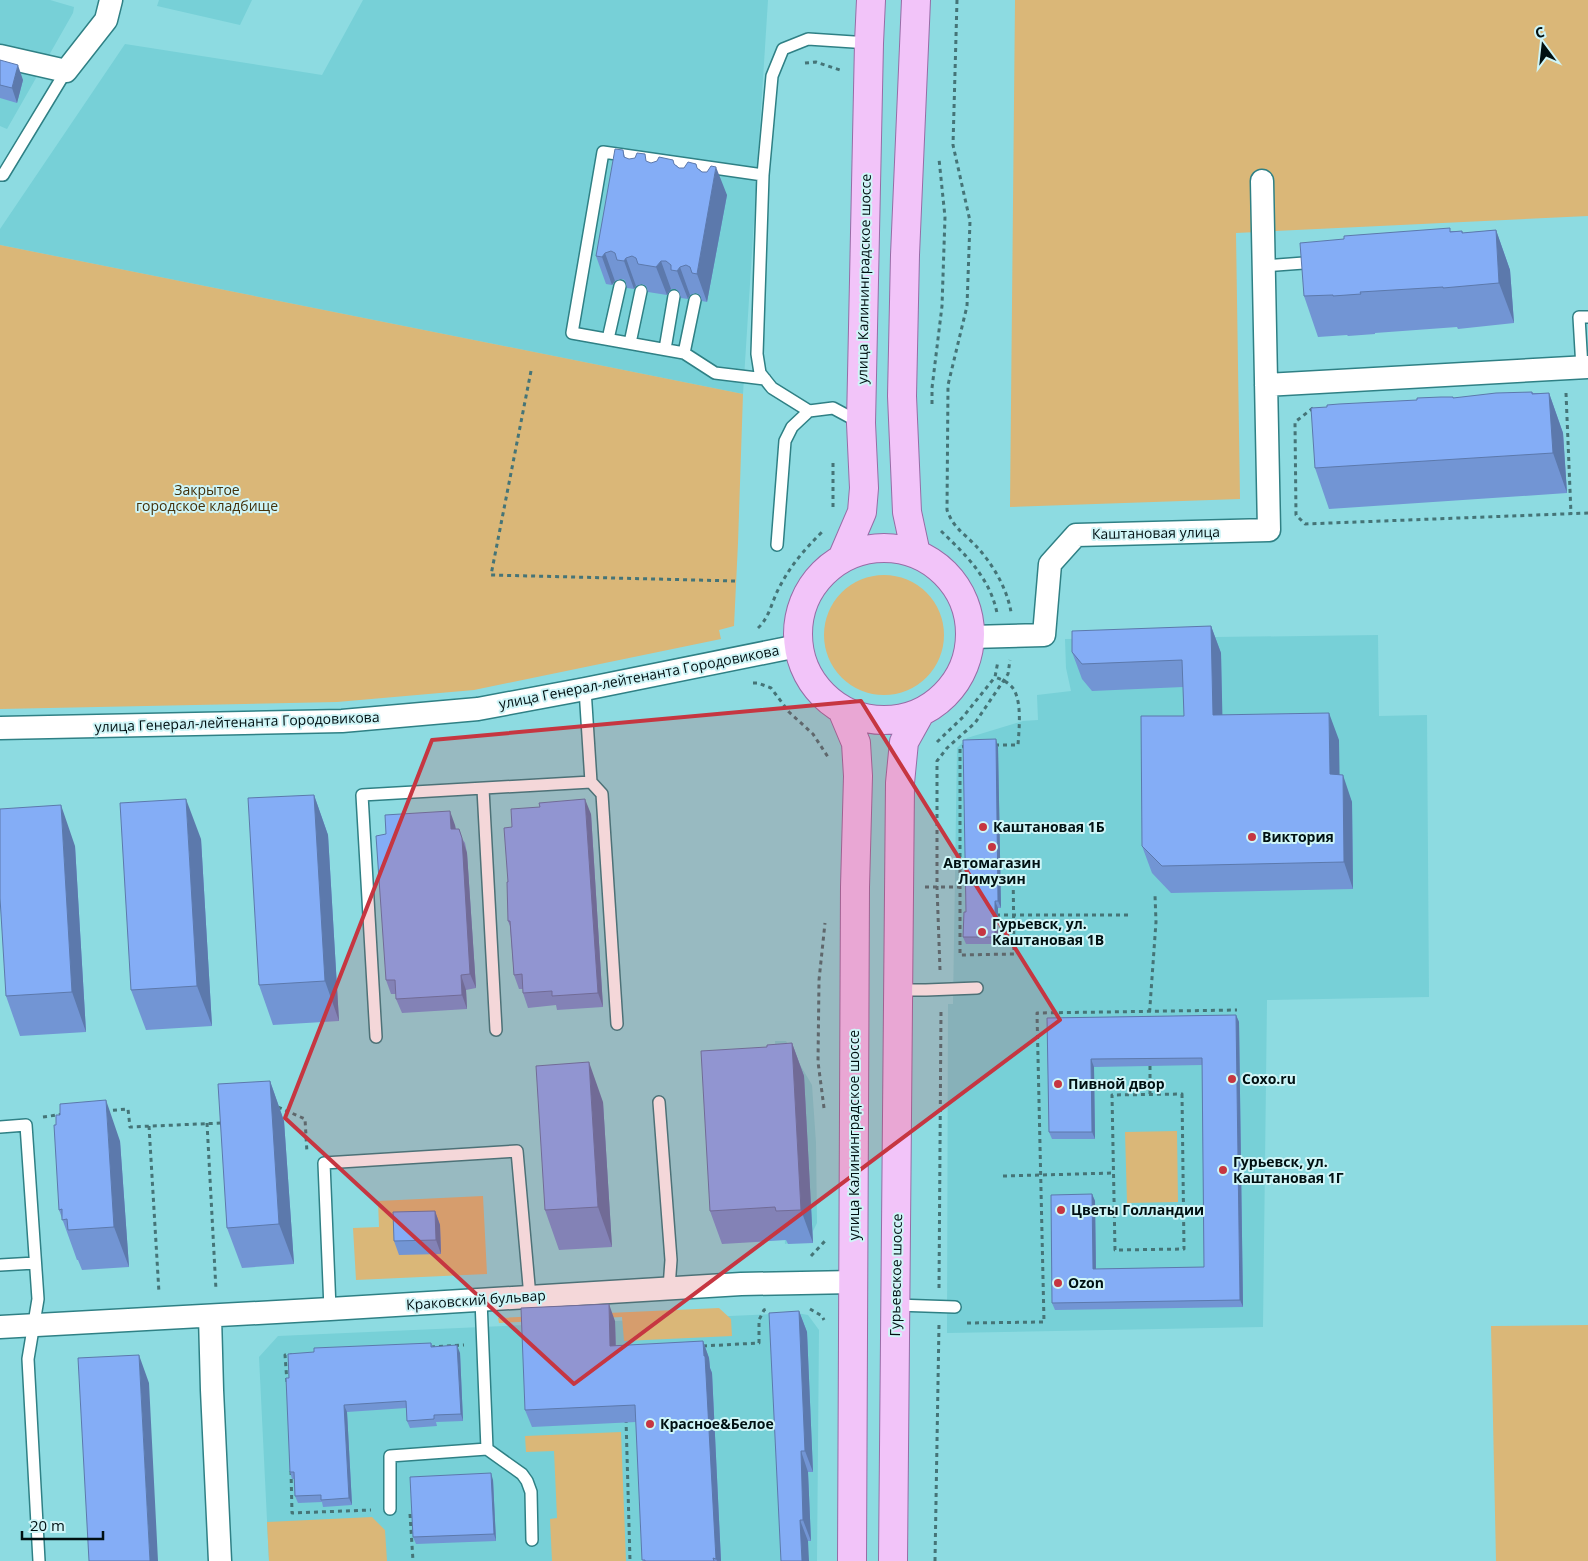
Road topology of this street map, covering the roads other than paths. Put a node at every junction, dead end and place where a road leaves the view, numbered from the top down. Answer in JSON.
{"nodes":[{"id":1,"x":111,"y":0,"type":"edge"},
{"id":2,"x":871,"y":0,"type":"edge"},
{"id":3,"x":916,"y":0,"type":"edge"},
{"id":4,"x":869,"y":43,"type":"junction"},
{"id":5,"x":0,"y":56,"type":"edge"},
{"id":6,"x":66,"y":71,"type":"junction"},
{"id":7,"x":645,"y":158,"type":"junction"},
{"id":8,"x":667,"y":161,"type":"junction"},
{"id":9,"x":642,"y":172,"type":"edge"},
{"id":10,"x":0,"y":175,"type":"edge"},
{"id":11,"x":763,"y":175,"type":"junction"},
{"id":12,"x":664,"y":176,"type":"edge"},
{"id":13,"x":1262,"y":181,"type":"dead end"},
{"id":14,"x":1332,"y":262,"type":"edge"},
{"id":15,"x":1264,"y":266,"type":"junction"},
{"id":16,"x":620,"y":286,"type":"edge"},
{"id":17,"x":642,"y":290,"type":"edge"},
{"id":18,"x":674,"y":296,"type":"edge"},
{"id":19,"x":695,"y":300,"type":"edge"},
{"id":20,"x":1588,"y":317,"type":"edge"},
{"id":21,"x":608,"y":339,"type":"junction"},
{"id":22,"x":630,"y":343,"type":"junction"},
{"id":23,"x":665,"y":349,"type":"junction"},
{"id":24,"x":684,"y":353,"type":"junction"},
{"id":25,"x":1585,"y":368,"type":"edge"},
{"id":26,"x":765,"y":379,"type":"junction"},
{"id":27,"x":1266,"y":385,"type":"junction"},
{"id":28,"x":809,"y":411,"type":"junction"},
{"id":29,"x":861,"y":423,"type":"junction"},
{"id":30,"x":777,"y":544,"type":"dead end"},
{"id":31,"x":844,"y":554,"type":"junction"},
{"id":32,"x":916,"y":554,"type":"junction"},
{"id":33,"x":971,"y":637,"type":"junction"},
{"id":34,"x":798,"y":646,"type":"junction"},
{"id":35,"x":584,"y":690,"type":"junction"},
{"id":36,"x":843,"y":712,"type":"junction"},
{"id":37,"x":919,"y":715,"type":"junction"},
{"id":38,"x":0,"y":728,"type":"edge"},
{"id":39,"x":591,"y":782,"type":"junction"},
{"id":40,"x":483,"y":790,"type":"junction"},
{"id":41,"x":977,"y":988,"type":"dead end"},
{"id":42,"x":899,"y":990,"type":"junction"},
{"id":43,"x":616,"y":1024,"type":"dead end"},
{"id":44,"x":496,"y":1030,"type":"dead end"},
{"id":45,"x":376,"y":1037,"type":"dead end"},
{"id":46,"x":659,"y":1102,"type":"dead end"},
{"id":47,"x":0,"y":1127,"type":"edge"},
{"id":48,"x":35,"y":1263,"type":"junction"},
{"id":49,"x":0,"y":1265,"type":"edge"},
{"id":50,"x":854,"y":1282,"type":"junction"},
{"id":51,"x":669,"y":1288,"type":"junction"},
{"id":52,"x":530,"y":1296,"type":"junction"},
{"id":53,"x":481,"y":1300,"type":"junction"},
{"id":54,"x":896,"y":1305,"type":"junction"},
{"id":55,"x":955,"y":1307,"type":"dead end"},
{"id":56,"x":330,"y":1310,"type":"junction"},
{"id":57,"x":210,"y":1316,"type":"junction"},
{"id":58,"x":34,"y":1324,"type":"junction"},
{"id":59,"x":0,"y":1327,"type":"edge"},
{"id":60,"x":487,"y":1449,"type":"junction"},
{"id":61,"x":390,"y":1509,"type":"road end"},
{"id":62,"x":532,"y":1540,"type":"dead end"},
{"id":63,"x":39,"y":1561,"type":"edge"},
{"id":64,"x":220,"y":1561,"type":"edge"},
{"id":65,"x":852,"y":1561,"type":"edge"},
{"id":66,"x":893,"y":1561,"type":"edge"}],
"edges":[{"from":1,"to":6,"type":"street"},
{"from":2,"to":4,"type":"main road","name":"улица Калининградское шоссе"},
{"from":3,"to":32,"type":"main road"},
{"from":4,"to":11,"type":"lane"},
{"from":4,"to":29,"type":"main road","name":"улица Калининградское шоссе"},
{"from":5,"to":6,"type":"street"},
{"from":6,"to":10,"type":"lane"},
{"from":7,"to":8,"type":"lane"},
{"from":7,"to":9,"type":"lane"},
{"from":7,"to":21,"type":"lane"},
{"from":8,"to":11,"type":"lane"},
{"from":8,"to":12,"type":"lane"},
{"from":11,"to":26,"type":"lane"},
{"from":13,"to":15,"type":"street"},
{"from":14,"to":15,"type":"lane"},
{"from":15,"to":27,"type":"street"},
{"from":16,"to":21,"type":"lane"},
{"from":17,"to":22,"type":"lane"},
{"from":18,"to":23,"type":"lane"},
{"from":19,"to":24,"type":"lane"},
{"from":20,"to":25,"type":"lane"},
{"from":21,"to":22,"type":"lane"},
{"from":22,"to":23,"type":"lane"},
{"from":23,"to":24,"type":"lane"},
{"from":24,"to":26,"type":"lane"},
{"from":25,"to":27,"type":"street"},
{"from":26,"to":28,"type":"lane"},
{"from":27,"to":33,"type":"street","name":"Каштановая улица"},
{"from":28,"to":29,"type":"lane"},
{"from":28,"to":30,"type":"lane"},
{"from":29,"to":31,"type":"main road","name":"улица Калининградское шоссе"},
{"from":31,"to":32,"type":"main road"},
{"from":31,"to":34,"type":"main road"},
{"from":32,"to":33,"type":"main road"},
{"from":33,"to":37,"type":"main road"},
{"from":34,"to":35,"type":"street","name":"улица Генерал-лейтенанта Городовикова"},
{"from":34,"to":36,"type":"main road"},
{"from":35,"to":38,"type":"street","name":"улица Генерал-лейтенанта Городовикова"},
{"from":35,"to":39,"type":"lane"},
{"from":36,"to":37,"type":"main road"},
{"from":36,"to":50,"type":"main road","name":"улица Калининградское шоссе"},
{"from":37,"to":42,"type":"main road"},
{"from":39,"to":40,"type":"lane"},
{"from":39,"to":43,"type":"lane"},
{"from":40,"to":44,"type":"lane"},
{"from":40,"to":45,"type":"lane"},
{"from":41,"to":42,"type":"lane"},
{"from":42,"to":54,"type":"main road","name":"Гурьевское шоссе"},
{"from":46,"to":51,"type":"lane"},
{"from":47,"to":48,"type":"lane"},
{"from":48,"to":49,"type":"lane"},
{"from":48,"to":58,"type":"lane"},
{"from":50,"to":51,"type":"street","name":"Краковский бульвар"},
{"from":50,"to":65,"type":"main road","name":"улица Калининградское шоссе"},
{"from":51,"to":52,"type":"street","name":"Краковский бульвар"},
{"from":52,"to":53,"type":"street","name":"Краковский бульвар"},
{"from":52,"to":56,"type":"lane"},
{"from":53,"to":56,"type":"street","name":"Краковский бульвар"},
{"from":53,"to":60,"type":"lane"},
{"from":54,"to":55,"type":"lane"},
{"from":54,"to":66,"type":"main road","name":"Гурьевское шоссе"},
{"from":56,"to":57,"type":"street","name":"Краковский бульвар"},
{"from":57,"to":58,"type":"street","name":"Краковский бульвар"},
{"from":57,"to":64,"type":"street"},
{"from":58,"to":59,"type":"street","name":"Краковский бульвар"},
{"from":58,"to":63,"type":"lane"},
{"from":60,"to":61,"type":"lane"},
{"from":60,"to":62,"type":"lane"}]}
